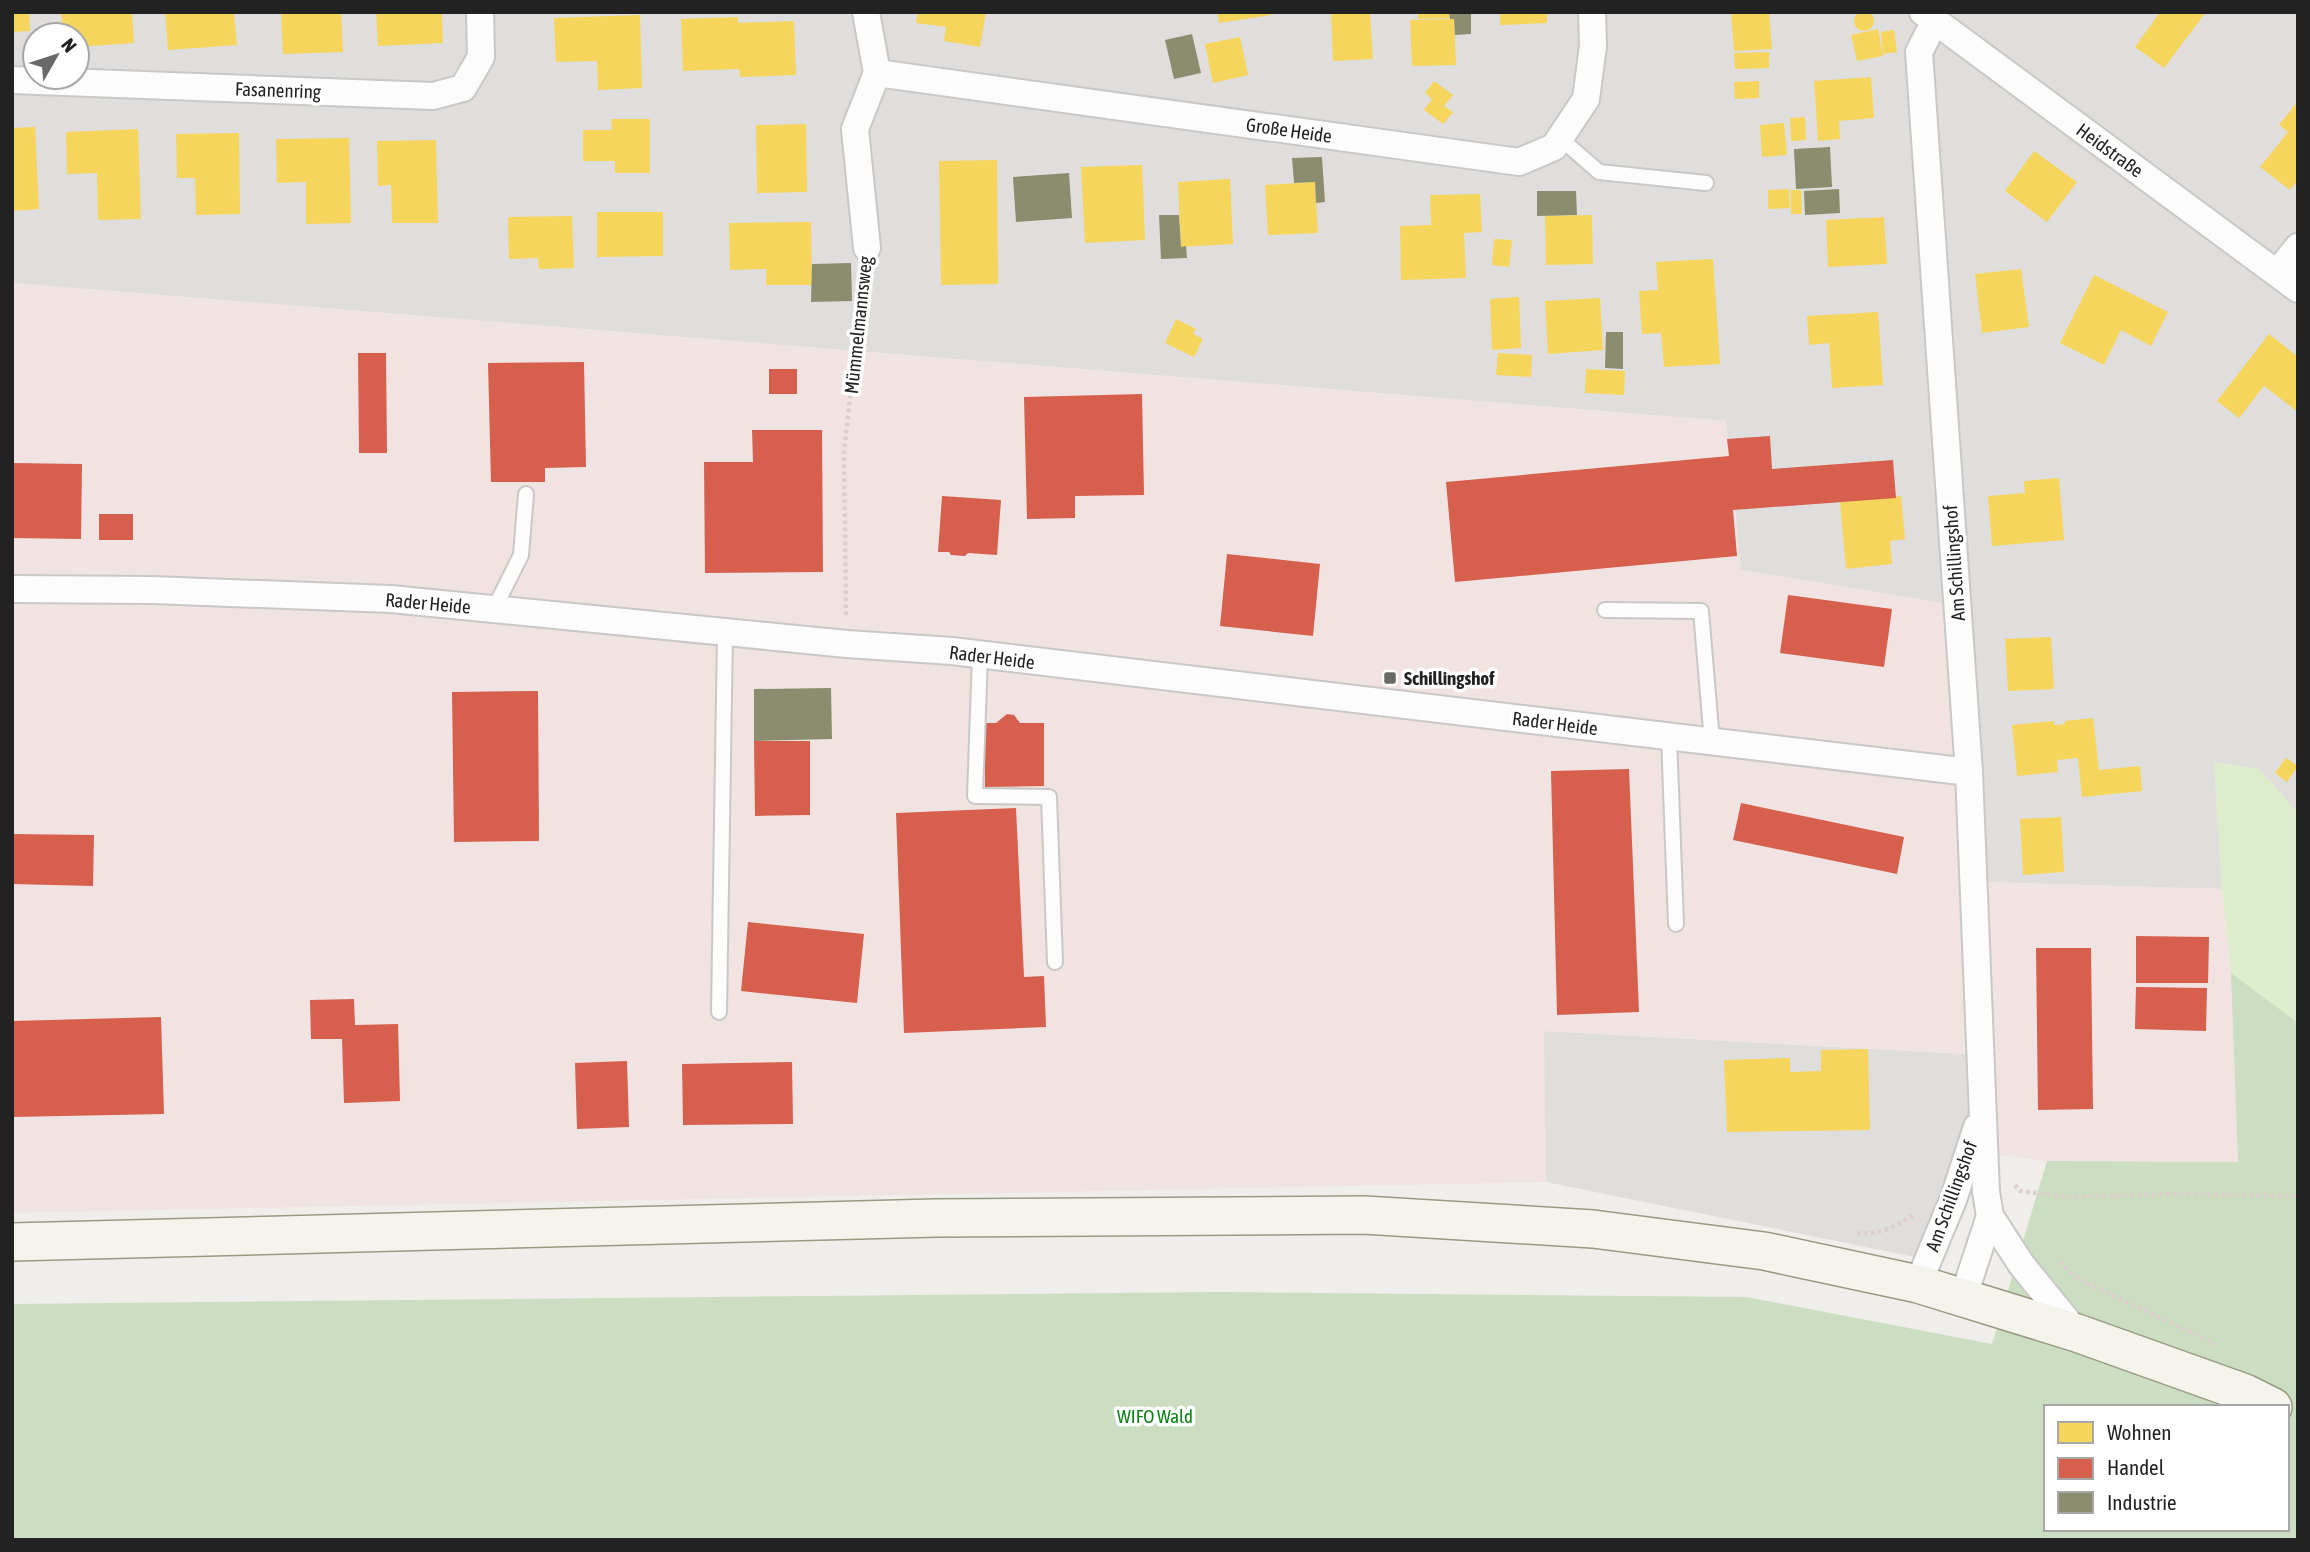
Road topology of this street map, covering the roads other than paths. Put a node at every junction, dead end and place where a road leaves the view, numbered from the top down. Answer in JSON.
{"nodes":[{"id":1,"x":480,"y":12,"type":"edge"},
{"id":2,"x":866,"y":12,"type":"edge"},
{"id":3,"x":1592,"y":12,"type":"edge"},
{"id":4,"x":1929,"y":17,"type":"edge"},
{"id":5,"x":877,"y":73,"type":"junction"},
{"id":6,"x":12,"y":80,"type":"edge"},
{"id":7,"x":1560,"y":138,"type":"junction"},
{"id":8,"x":1706,"y":183,"type":"dead end"},
{"id":9,"x":2298,"y":247,"type":"edge"},
{"id":10,"x":867,"y":248,"type":"road end"},
{"id":11,"x":2277,"y":272,"type":"junction"},
{"id":12,"x":2298,"y":289,"type":"edge"},
{"id":13,"x":526,"y":494,"type":"dead end"},
{"id":14,"x":12,"y":589,"type":"edge"},
{"id":15,"x":494,"y":609,"type":"junction"},
{"id":16,"x":1605,"y":610,"type":"dead end"},
{"id":17,"x":725,"y":632,"type":"junction"},
{"id":18,"x":980,"y":655,"type":"junction"},
{"id":19,"x":1669,"y":737,"type":"junction"},
{"id":20,"x":1712,"y":742,"type":"junction"},
{"id":21,"x":1969,"y":772,"type":"junction"},
{"id":22,"x":1676,"y":924,"type":"dead end"},
{"id":23,"x":1055,"y":962,"type":"dead end"},
{"id":24,"x":719,"y":1012,"type":"dead end"},
{"id":25,"x":1982,"y":1108,"type":"junction"},
{"id":26,"x":1990,"y":1216,"type":"junction"},
{"id":27,"x":12,"y":1242,"type":"edge"},
{"id":28,"x":1918,"y":1284,"type":"junction"},
{"id":29,"x":1963,"y":1298,"type":"junction"},
{"id":30,"x":2077,"y":1333,"type":"junction"},
{"id":31,"x":2269,"y":1405,"type":"edge"}],
"edges":[{"from":1,"to":6,"type":"street","name":"Fasanenring"},
{"from":2,"to":5,"type":"street"},
{"from":3,"to":7,"type":"street","name":"Große Heide"},
{"from":4,"to":11,"type":"street","name":"Heidstraße"},
{"from":4,"to":21,"type":"street","name":"Am Schillingshof"},
{"from":5,"to":7,"type":"street","name":"Große Heide"},
{"from":5,"to":10,"type":"street","name":"Mümmelmannsweg"},
{"from":7,"to":8,"type":"lane"},
{"from":9,"to":11,"type":"street"},
{"from":11,"to":12,"type":"street","name":"Heidstraße"},
{"from":13,"to":15,"type":"lane"},
{"from":14,"to":15,"type":"street","name":"Rader Heide"},
{"from":15,"to":17,"type":"street","name":"Rader Heide"},
{"from":16,"to":20,"type":"lane"},
{"from":17,"to":18,"type":"street","name":"Rader Heide"},
{"from":17,"to":24,"type":"lane"},
{"from":18,"to":19,"type":"street","name":"Rader Heide"},
{"from":18,"to":23,"type":"lane"},
{"from":19,"to":20,"type":"street","name":"Rader Heide"},
{"from":19,"to":22,"type":"lane"},
{"from":20,"to":21,"type":"street","name":"Rader Heide"},
{"from":21,"to":25,"type":"street","name":"Am Schillingshof"},
{"from":25,"to":26,"type":"street","name":"Am Schillingshof"},
{"from":25,"to":28,"type":"street","name":"Am Schillingshof"},
{"from":26,"to":29,"type":"street","name":"Am Schillingshof"},
{"from":26,"to":30,"type":"street","name":"Am Schillingshof"},
{"from":27,"to":28,"type":"main road"},
{"from":28,"to":29,"type":"main road"},
{"from":29,"to":30,"type":"main road"},
{"from":30,"to":31,"type":"main road"}]}
